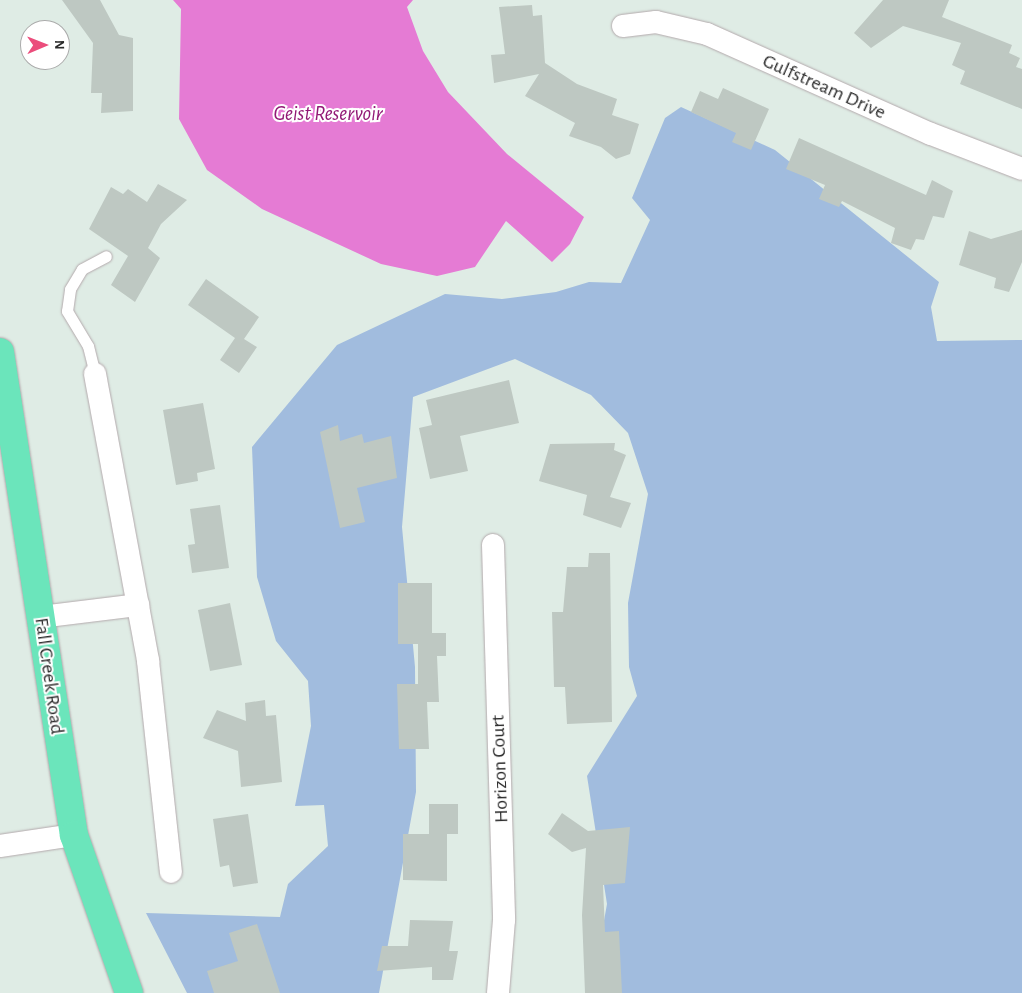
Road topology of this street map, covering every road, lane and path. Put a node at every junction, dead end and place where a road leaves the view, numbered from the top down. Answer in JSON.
{"nodes":[{"id":1,"x":623,"y":26,"type":"dead end"},
{"id":2,"x":1022,"y":169,"type":"edge"},
{"id":3,"x":106,"y":256,"type":"dead end"},
{"id":4,"x":0,"y":352,"type":"edge"},
{"id":5,"x":95,"y":374,"type":"joint"},
{"id":6,"x":493,"y":545,"type":"dead end"},
{"id":7,"x":138,"y":605,"type":"junction"},
{"id":8,"x":40,"y":617,"type":"junction"},
{"id":9,"x":74,"y":835,"type":"junction"},
{"id":10,"x":0,"y":846,"type":"edge"},
{"id":11,"x":172,"y":872,"type":"dead end"},
{"id":12,"x":129,"y":993,"type":"edge"},
{"id":13,"x":498,"y":993,"type":"edge"}],
"edges":[{"from":1,"to":2,"type":"street","name":"Gulfstream Drive"},
{"from":3,"to":5,"type":"lane"},
{"from":4,"to":8,"type":"main road","name":"Fall Creek Road"},
{"from":5,"to":7,"type":"street"},
{"from":6,"to":13,"type":"street","name":"Horizon Court"},
{"from":7,"to":8,"type":"street"},
{"from":7,"to":11,"type":"street"},
{"from":8,"to":9,"type":"main road","name":"Fall Creek Road"},
{"from":9,"to":10,"type":"street"},
{"from":9,"to":12,"type":"main road","name":"Fall Creek Road"}]}
